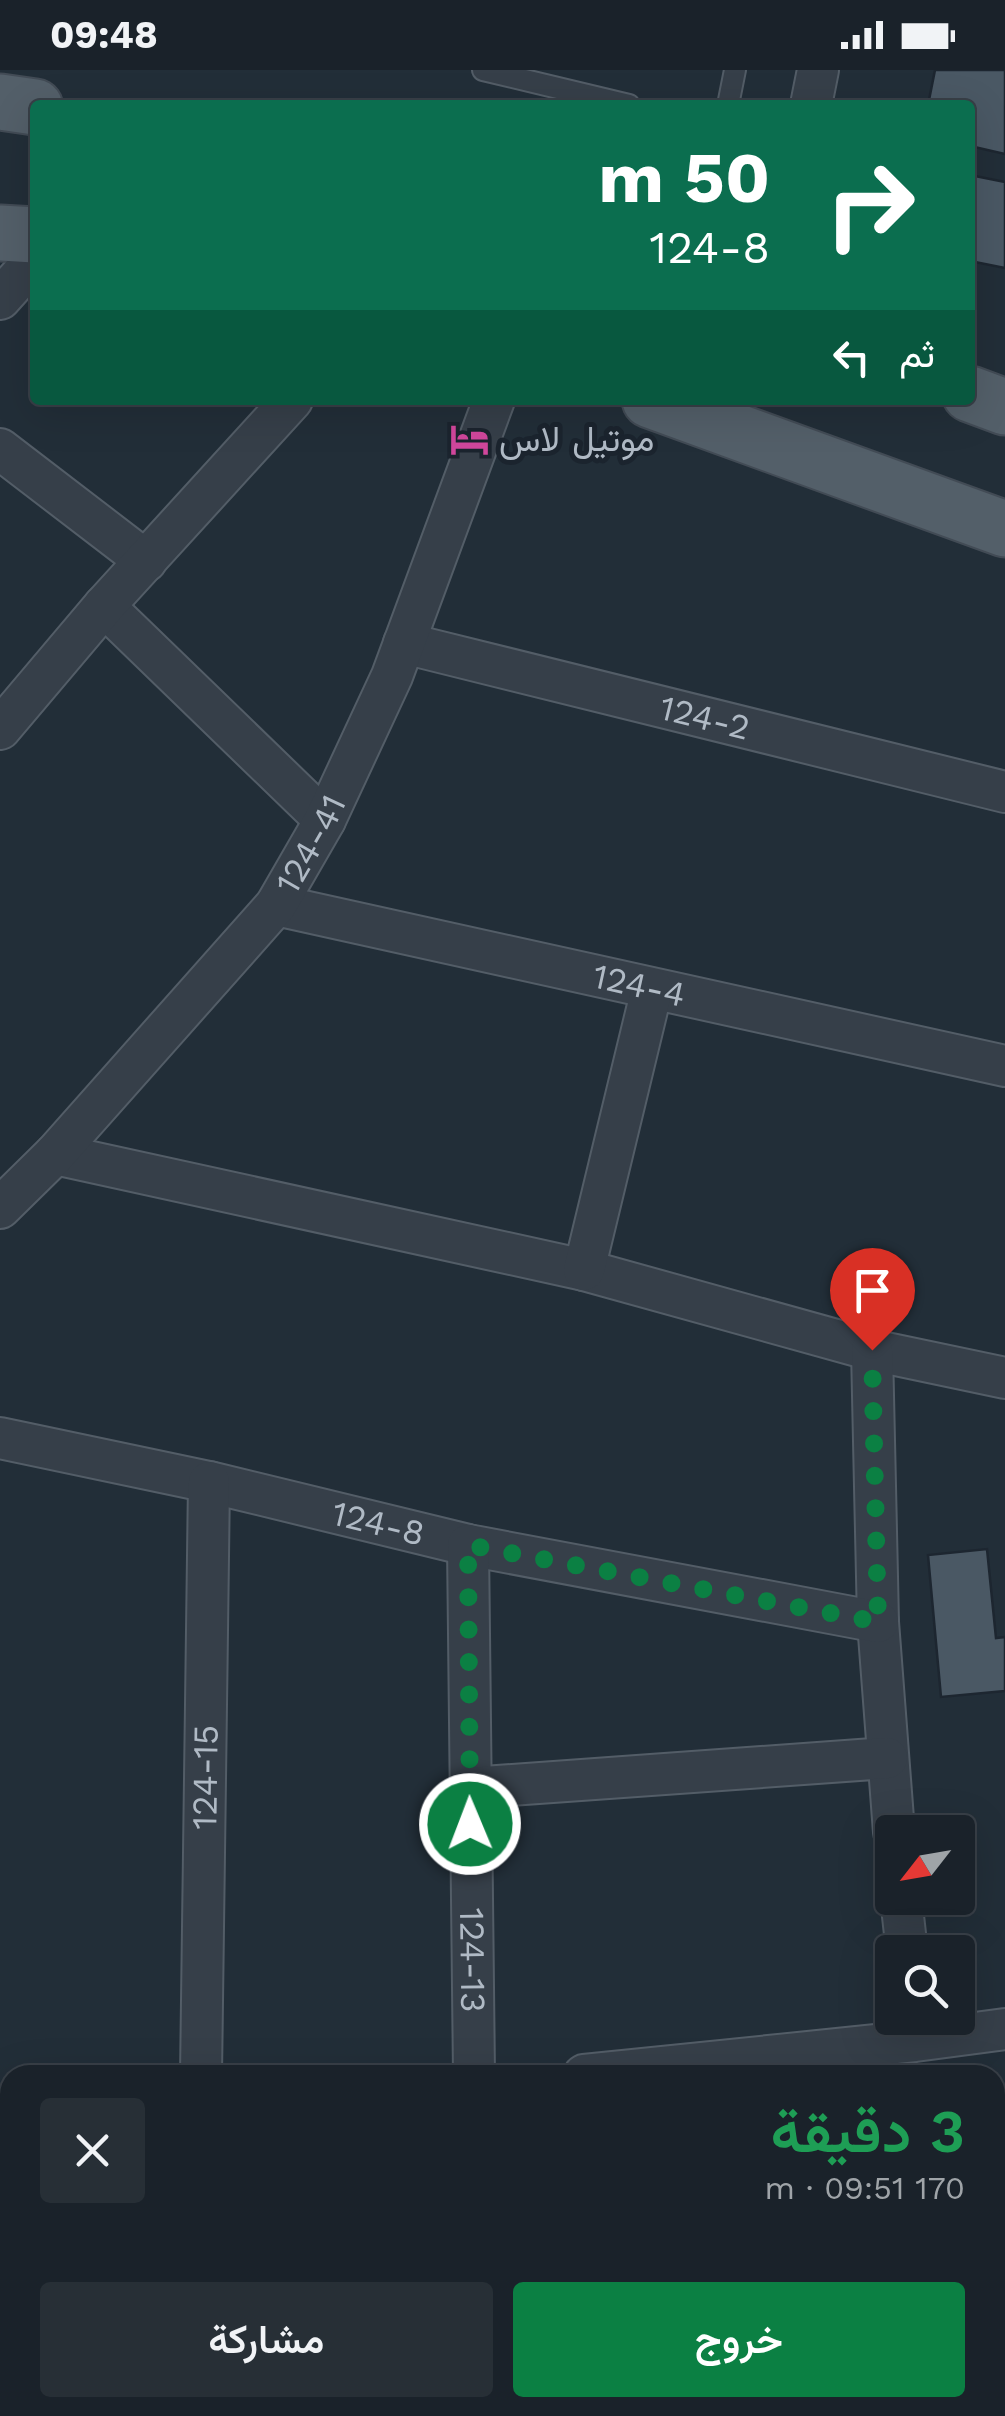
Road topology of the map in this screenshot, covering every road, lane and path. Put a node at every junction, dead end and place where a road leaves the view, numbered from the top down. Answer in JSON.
{"nodes":[{"id":1,"x":483,"y":70,"type":"edge"},
{"id":2,"x":735,"y":70,"type":"edge"},
{"id":3,"x":818,"y":70,"type":"edge"},
{"id":4,"x":608,"y":100,"type":"edge"},
{"id":5,"x":729,"y":100,"type":"edge"},
{"id":6,"x":812,"y":100,"type":"edge"},
{"id":7,"x":0,"y":233,"type":"edge"},
{"id":8,"x":30,"y":235,"type":"edge"},
{"id":9,"x":30,"y":266,"type":"edge"},
{"id":10,"x":0,"y":299,"type":"edge"},
{"id":11,"x":975,"y":396,"type":"edge"},
{"id":12,"x":287,"y":405,"type":"edge"},
{"id":13,"x":492,"y":405,"type":"edge"},
{"id":14,"x":664,"y":405,"type":"edge"},
{"id":15,"x":1005,"y":406,"type":"edge"},
{"id":16,"x":0,"y":449,"type":"edge"},
{"id":17,"x":1005,"y":529,"type":"edge"},
{"id":18,"x":146,"y":560,"type":"junction"},
{"id":19,"x":104,"y":606,"type":"junction"},
{"id":20,"x":404,"y":643,"type":"junction"},
{"id":21,"x":0,"y":730,"type":"edge"},
{"id":22,"x":1005,"y":792,"type":"edge"},
{"id":23,"x":325,"y":820,"type":"junction"},
{"id":24,"x":276,"y":905,"type":"junction"},
{"id":25,"x":652,"y":989,"type":"junction"},
{"id":26,"x":1005,"y":1066,"type":"edge"},
{"id":27,"x":55,"y":1154,"type":"junction"},
{"id":28,"x":0,"y":1208,"type":"edge"},
{"id":29,"x":584,"y":1270,"type":"junction"},
{"id":30,"x":872,"y":1350,"type":"junction"},
{"id":31,"x":1005,"y":1378,"type":"edge"},
{"id":32,"x":0,"y":1438,"type":"edge"},
{"id":33,"x":210,"y":1482,"type":"junction"},
{"id":34,"x":468,"y":1545,"type":"junction"},
{"id":35,"x":878,"y":1622,"type":"junction"},
{"id":36,"x":887,"y":1758,"type":"junction"},
{"id":37,"x":470,"y":1788,"type":"junction"},
{"id":38,"x":892,"y":1815,"type":"edge"},
{"id":39,"x":975,"y":2029,"type":"edge"},
{"id":40,"x":1005,"y":2029,"type":"edge"},
{"id":41,"x":875,"y":2034,"type":"edge"},
{"id":42,"x":202,"y":2065,"type":"edge"},
{"id":43,"x":474,"y":2065,"type":"edge"},
{"id":44,"x":656,"y":2065,"type":"edge"}],
"edges":[{"from":1,"to":4,"type":"lane"},
{"from":2,"to":5,"type":"lane"},
{"from":3,"to":6,"type":"street"},
{"from":7,"to":8,"type":"main road"},
{"from":9,"to":10,"type":"street"},
{"from":11,"to":15,"type":"main road"},
{"from":12,"to":18,"type":"street"},
{"from":13,"to":20,"type":"street","name":"124-41"},
{"from":14,"to":17,"type":"main road"},
{"from":16,"to":18,"type":"street"},
{"from":18,"to":19,"type":"street"},
{"from":19,"to":21,"type":"street"},
{"from":19,"to":23,"type":"street"},
{"from":20,"to":22,"type":"street","name":"124-2"},
{"from":20,"to":23,"type":"street","name":"124-41"},
{"from":23,"to":24,"type":"street","name":"124-41"},
{"from":24,"to":25,"type":"street","name":"124-4"},
{"from":24,"to":27,"type":"street","name":"124-41"},
{"from":25,"to":26,"type":"street","name":"124-4"},
{"from":25,"to":29,"type":"street"},
{"from":27,"to":28,"type":"street","name":"124-41"},
{"from":27,"to":29,"type":"street"},
{"from":29,"to":30,"type":"street"},
{"from":30,"to":31,"type":"street"},
{"from":30,"to":35,"type":"street"},
{"from":32,"to":33,"type":"street","name":"124-8"},
{"from":33,"to":34,"type":"street","name":"124-8"},
{"from":33,"to":42,"type":"street","name":"124-15"},
{"from":34,"to":35,"type":"street","name":"124-8"},
{"from":34,"to":37,"type":"street","name":"124-13"},
{"from":35,"to":36,"type":"street"},
{"from":36,"to":37,"type":"street"},
{"from":36,"to":38,"type":"street"},
{"from":37,"to":43,"type":"street","name":"124-13"},
{"from":39,"to":40,"type":"street"},
{"from":41,"to":44,"type":"street"}]}
